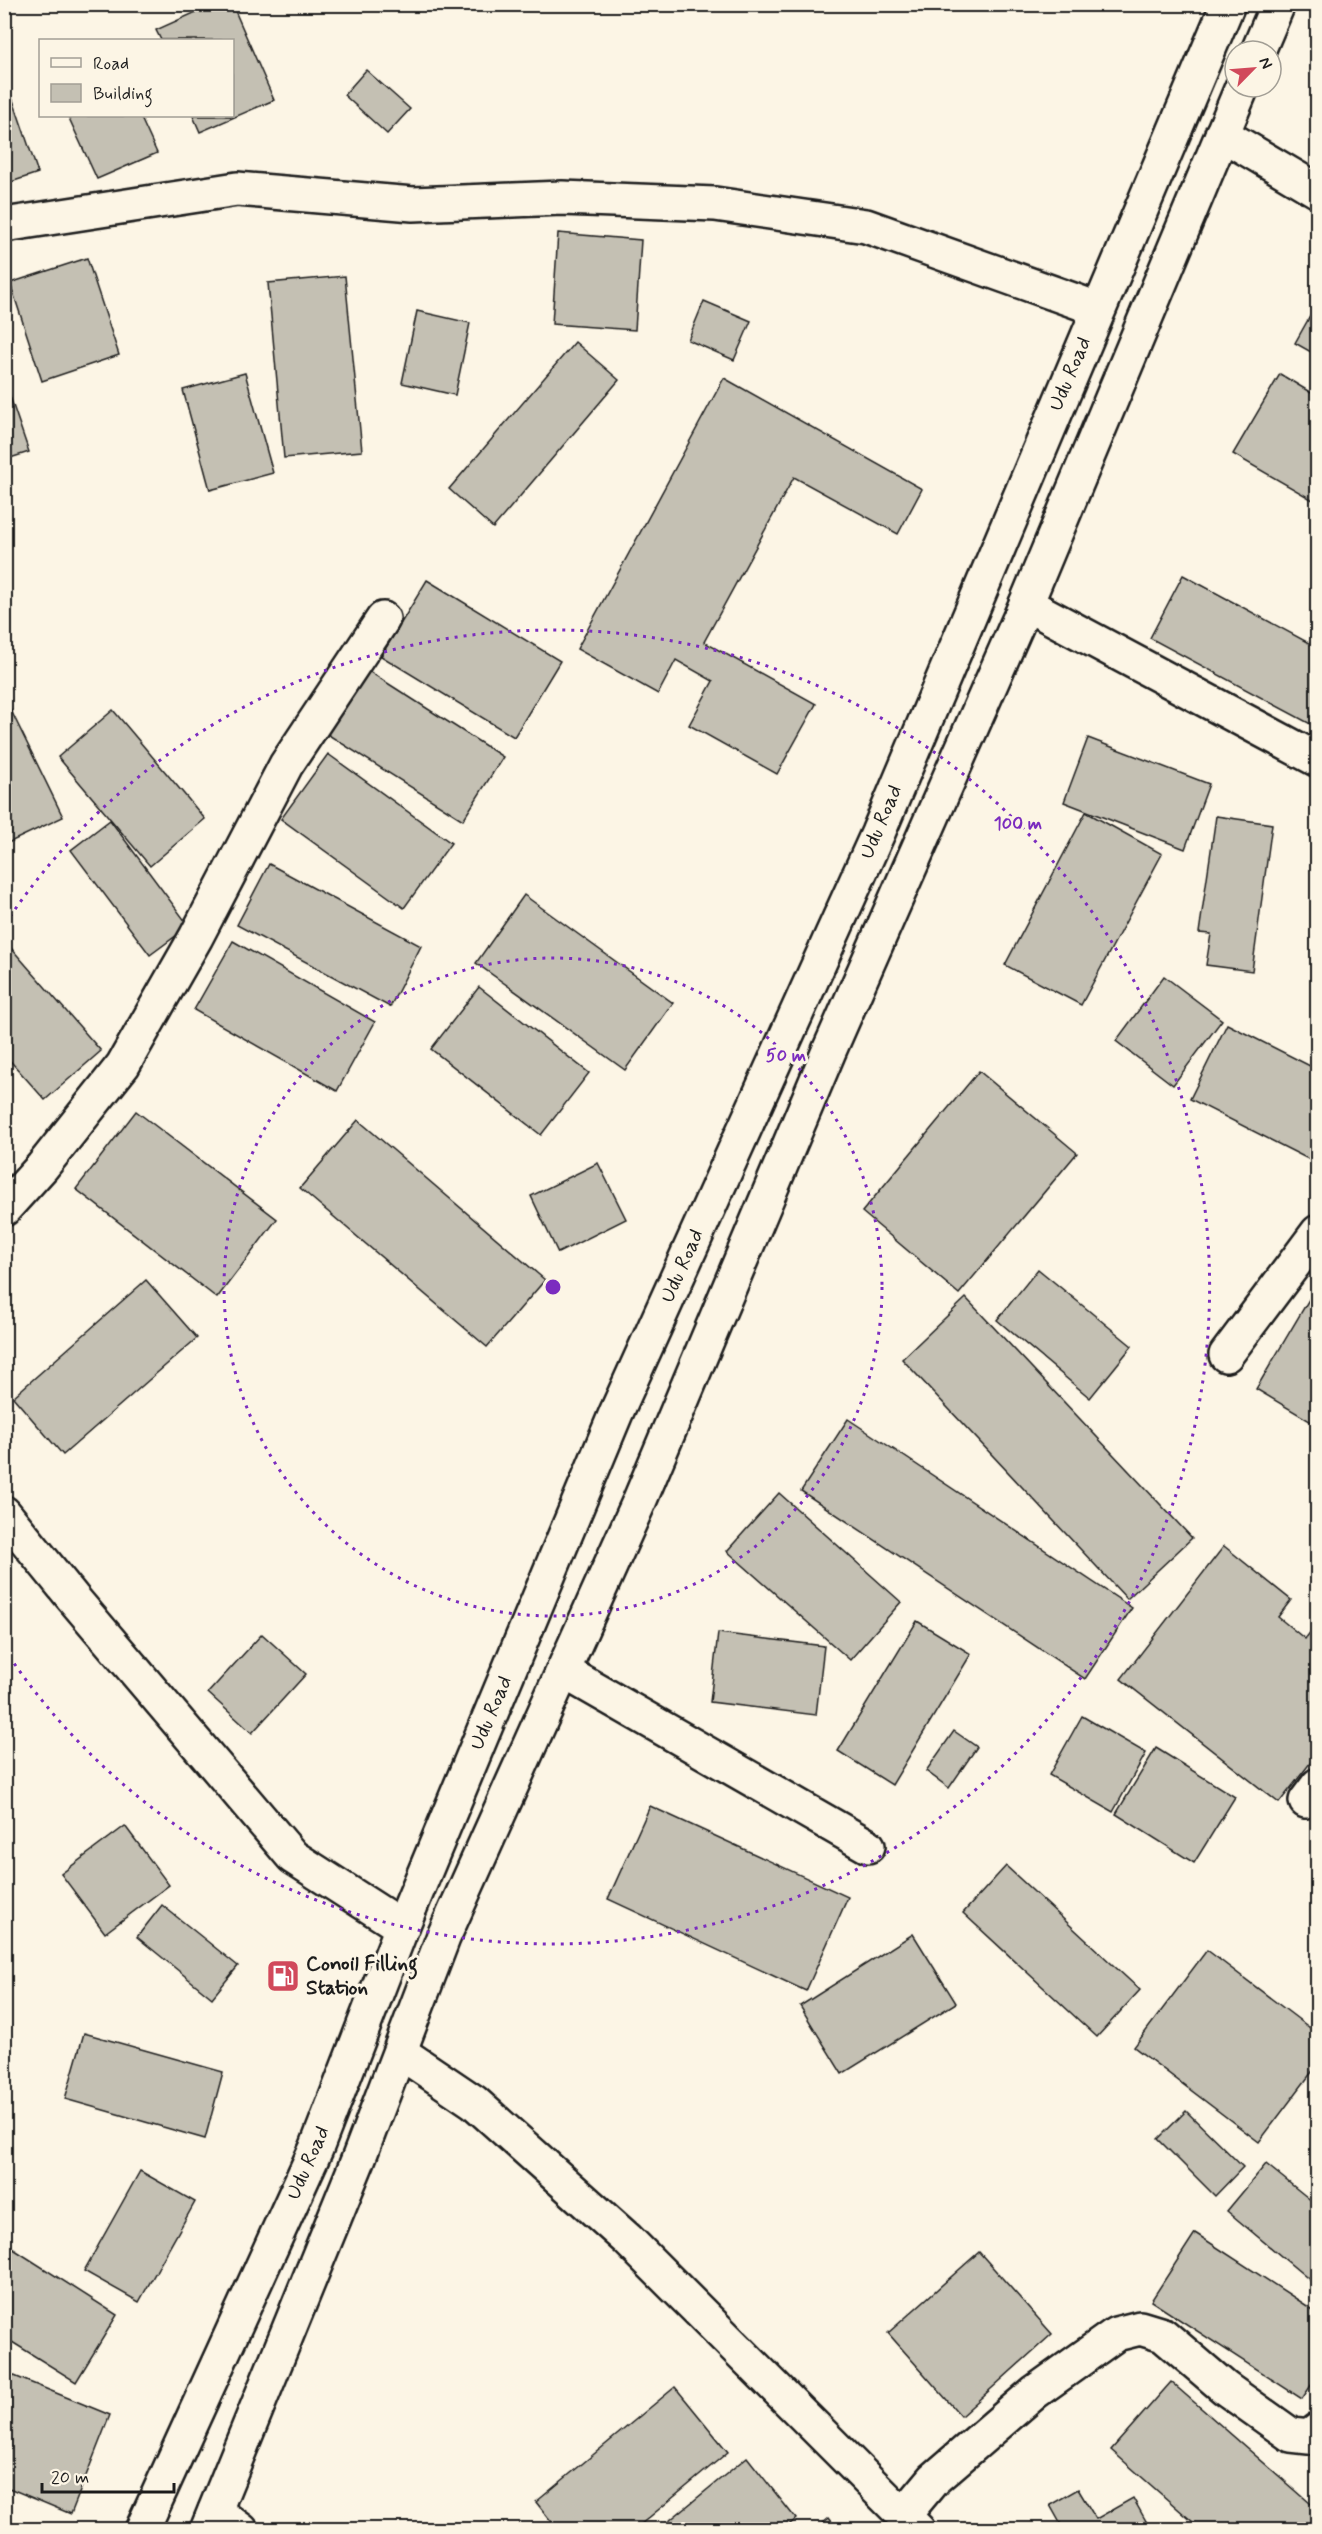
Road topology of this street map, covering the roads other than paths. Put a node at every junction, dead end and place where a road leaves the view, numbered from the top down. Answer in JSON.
{"nodes":[{"id":1,"x":1278,"y":4,"type":"edge"},
{"id":2,"x":1226,"y":5,"type":"edge"},
{"id":3,"x":1263,"y":39,"type":"edge"},
{"id":4,"x":1237,"y":99,"type":"edge"},
{"id":5,"x":1222,"y":134,"type":"junction"},
{"id":6,"x":1317,"y":191,"type":"edge"},
{"id":7,"x":4,"y":225,"type":"edge"},
{"id":8,"x":1098,"y":309,"type":"junction"},
{"id":9,"x":1026,"y":604,"type":"junction"},
{"id":10,"x":382,"y":619,"type":"dead end"},
{"id":11,"x":1317,"y":760,"type":"edge"},
{"id":12,"x":4,"y":1209,"type":"edge"},
{"id":13,"x":1317,"y":1232,"type":"edge"},
{"id":14,"x":1226,"y":1355,"type":"dead end"},
{"id":15,"x":4,"y":1513,"type":"edge"},
{"id":16,"x":563,"y":1671,"type":"junction"},
{"id":17,"x":868,"y":1846,"type":"dead end"},
{"id":18,"x":402,"y":1927,"type":"junction"},
{"id":19,"x":400,"y":2052,"type":"junction"},
{"id":20,"x":1317,"y":2430,"type":"edge"},
{"id":21,"x":211,"y":2520,"type":"edge"},
{"id":22,"x":911,"y":2522,"type":"edge"},
{"id":23,"x":142,"y":2529,"type":"edge"},
{"id":24,"x":241,"y":2529,"type":"edge"}],
"edges":[{"from":1,"to":3,"type":"main road"},
{"from":2,"to":8,"type":"main road","name":"Udu Road"},
{"from":4,"to":5,"type":"main road","name":"Udu Road"},
{"from":5,"to":6,"type":"main road"},
{"from":5,"to":9,"type":"main road","name":"Udu Road"},
{"from":7,"to":8,"type":"main road"},
{"from":8,"to":18,"type":"main road","name":"Udu Road"},
{"from":9,"to":11,"type":"main road"},
{"from":9,"to":16,"type":"main road","name":"Udu Road"},
{"from":10,"to":12,"type":"main road"},
{"from":13,"to":14,"type":"main road"},
{"from":15,"to":18,"type":"main road"},
{"from":16,"to":17,"type":"main road"},
{"from":16,"to":19,"type":"main road","name":"Udu Road"},
{"from":18,"to":23,"type":"main road","name":"Udu Road"},
{"from":19,"to":21,"type":"main road","name":"Udu Road"},
{"from":19,"to":22,"type":"main road"},
{"from":20,"to":22,"type":"main road"},
{"from":21,"to":24,"type":"main road"}]}
